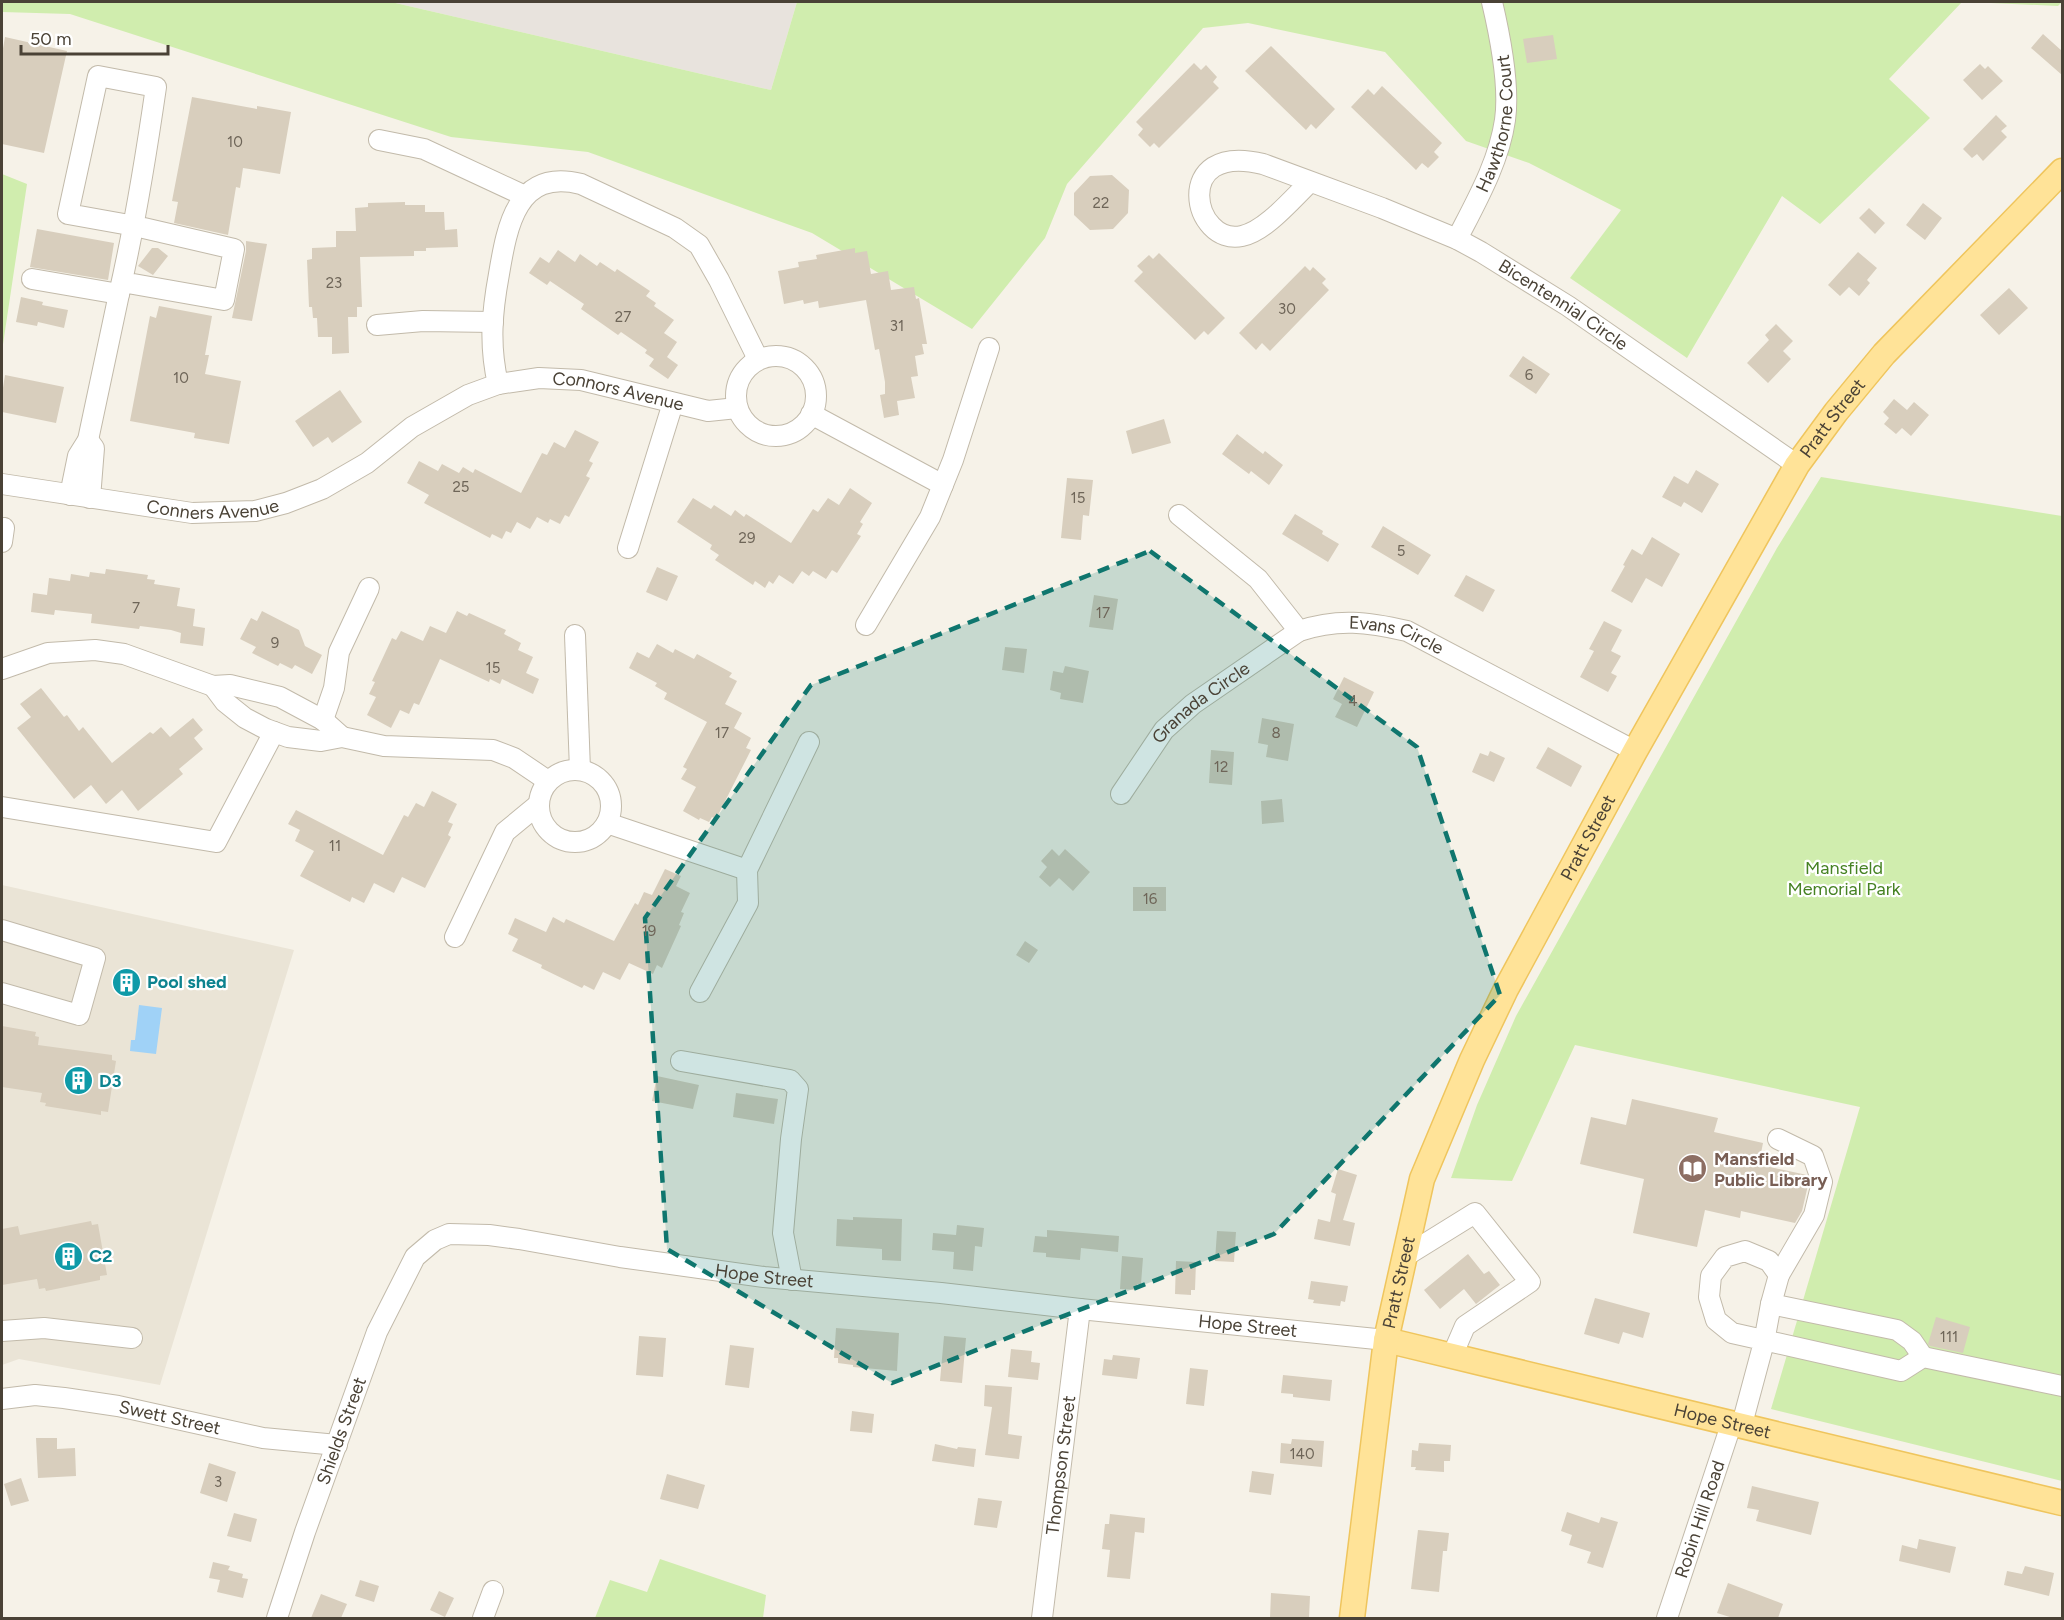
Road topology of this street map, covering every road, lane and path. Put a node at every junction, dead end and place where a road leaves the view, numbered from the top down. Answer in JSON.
{"nodes":[{"id":1,"x":1491,"y":2,"type":"edge"},
{"id":2,"x":378,"y":140,"type":"dead end"},
{"id":3,"x":2062,"y":171,"type":"edge"},
{"id":4,"x":1310,"y":182,"type":"junction"},
{"id":5,"x":525,"y":196,"type":"junction"},
{"id":6,"x":135,"y":226,"type":"junction"},
{"id":7,"x":1457,"y":239,"type":"junction"},
{"id":8,"x":32,"y":279,"type":"dead end"},
{"id":9,"x":120,"y":288,"type":"junction"},
{"id":10,"x":493,"y":322,"type":"junction"},
{"id":11,"x":377,"y":325,"type":"dead end"},
{"id":12,"x":989,"y":348,"type":"dead end"},
{"id":13,"x":759,"y":359,"type":"junction"},
{"id":14,"x":498,"y":384,"type":"junction"},
{"id":15,"x":673,"y":403,"type":"junction"},
{"id":16,"x":737,"y":408,"type":"junction"},
{"id":17,"x":812,"y":414,"type":"junction"},
{"id":18,"x":405,"y":433,"type":"joint"},
{"id":19,"x":88,"y":440,"type":"junction"},
{"id":20,"x":1797,"y":465,"type":"junction"},
{"id":21,"x":2,"y":484,"type":"edge"},
{"id":22,"x":943,"y":485,"type":"junction"},
{"id":23,"x":70,"y":495,"type":"junction"},
{"id":24,"x":90,"y":498,"type":"junction"},
{"id":25,"x":1179,"y":515,"type":"dead end"},
{"id":26,"x":628,"y":548,"type":"dead end"},
{"id":27,"x":369,"y":588,"type":"dead end"},
{"id":28,"x":866,"y":625,"type":"dead end"},
{"id":29,"x":1299,"y":630,"type":"junction"},
{"id":30,"x":575,"y":635,"type":"dead end"},
{"id":31,"x":2,"y":669,"type":"edge"},
{"id":32,"x":213,"y":686,"type":"junction"},
{"id":33,"x":323,"y":720,"type":"junction"},
{"id":34,"x":274,"y":732,"type":"junction"},
{"id":35,"x":342,"y":736,"type":"junction"},
{"id":36,"x":809,"y":742,"type":"dead end"},
{"id":37,"x":1635,"y":751,"type":"junction"},
{"id":38,"x":580,"y":770,"type":"junction"},
{"id":39,"x":548,"y":781,"type":"junction"},
{"id":40,"x":1121,"y":794,"type":"dead end"},
{"id":41,"x":539,"y":804,"type":"junction"},
{"id":42,"x":2,"y":807,"type":"edge"},
{"id":43,"x":607,"y":823,"type":"junction"},
{"id":44,"x":747,"y":870,"type":"junction"},
{"id":45,"x":2,"y":930,"type":"edge"},
{"id":46,"x":455,"y":937,"type":"dead end"},
{"id":47,"x":700,"y":992,"type":"dead end"},
{"id":48,"x":2,"y":993,"type":"edge"},
{"id":49,"x":681,"y":1061,"type":"dead end"},
{"id":50,"x":1778,"y":1139,"type":"dead end"},
{"id":51,"x":422,"y":1249,"type":"joint"},
{"id":52,"x":1404,"y":1257,"type":"junction"},
{"id":53,"x":1779,"y":1275,"type":"junction"},
{"id":54,"x":792,"y":1280,"type":"junction"},
{"id":55,"x":1771,"y":1304,"type":"junction"},
{"id":56,"x":1080,"y":1309,"type":"junction"},
{"id":57,"x":2,"y":1331,"type":"edge"},
{"id":58,"x":132,"y":1338,"type":"dead end"},
{"id":59,"x":1386,"y":1340,"type":"junction"},
{"id":60,"x":1764,"y":1341,"type":"junction"},
{"id":61,"x":1452,"y":1356,"type":"junction"},
{"id":62,"x":1923,"y":1357,"type":"junction"},
{"id":63,"x":2062,"y":1386,"type":"edge"},
{"id":64,"x":2,"y":1399,"type":"edge"},
{"id":65,"x":1737,"y":1423,"type":"junction"},
{"id":66,"x":338,"y":1444,"type":"junction"},
{"id":67,"x":2062,"y":1503,"type":"edge"},
{"id":68,"x":493,"y":1591,"type":"dead end"},
{"id":69,"x":277,"y":1618,"type":"edge"},
{"id":70,"x":483,"y":1618,"type":"edge"},
{"id":71,"x":1042,"y":1618,"type":"edge"},
{"id":72,"x":1352,"y":1618,"type":"edge"},
{"id":73,"x":1667,"y":1618,"type":"edge"}],
"edges":[{"from":1,"to":7,"type":"street","name":"Hawthorne Court"},
{"from":2,"to":5,"type":"street"},
{"from":3,"to":20,"type":"main road","name":"Pratt Street"},
{"from":4,"to":4,"type":"street","name":"Bicentennial Circle"},
{"from":4,"to":7,"type":"street","name":"Bicentennial Circle"},
{"from":5,"to":10,"type":"street"},
{"from":5,"to":13,"type":"street"},
{"from":6,"to":6,"type":"street"},
{"from":6,"to":9,"type":"street"},
{"from":6,"to":9,"type":"street"},
{"from":7,"to":20,"type":"street","name":"Bicentennial Circle"},
{"from":8,"to":9,"type":"street"},
{"from":9,"to":19,"type":"street"},
{"from":10,"to":11,"type":"street"},
{"from":10,"to":14,"type":"street"},
{"from":12,"to":22,"type":"street"},
{"from":13,"to":16,"type":"street"},
{"from":13,"to":17,"type":"street"},
{"from":14,"to":15,"type":"street","name":"Connors Avenue"},
{"from":14,"to":18,"type":"street","name":"Connors Avenue"},
{"from":15,"to":16,"type":"street","name":"Connors Avenue"},
{"from":15,"to":26,"type":"street"},
{"from":16,"to":17,"type":"street"},
{"from":17,"to":22,"type":"street"},
{"from":18,"to":24,"type":"street","name":"Conners Avenue"},
{"from":19,"to":23,"type":"street"},
{"from":19,"to":24,"type":"street"},
{"from":20,"to":37,"type":"main road","name":"Pratt Street"},
{"from":21,"to":23,"type":"street","name":"Conners Avenue"},
{"from":22,"to":28,"type":"street"},
{"from":23,"to":24,"type":"street","name":"Conners Avenue"},
{"from":25,"to":29,"type":"street"},
{"from":27,"to":33,"type":"street"},
{"from":29,"to":37,"type":"street","name":"Evans Circle"},
{"from":29,"to":40,"type":"street","name":"Granada Circle"},
{"from":30,"to":38,"type":"street"},
{"from":31,"to":32,"type":"street"},
{"from":32,"to":33,"type":"street"},
{"from":32,"to":34,"type":"street"},
{"from":33,"to":35,"type":"street"},
{"from":34,"to":35,"type":"street"},
{"from":34,"to":42,"type":"street"},
{"from":35,"to":39,"type":"street"},
{"from":36,"to":44,"type":"street"},
{"from":37,"to":52,"type":"main road","name":"Pratt Street"},
{"from":38,"to":39,"type":"street"},
{"from":38,"to":43,"type":"street"},
{"from":39,"to":41,"type":"street"},
{"from":41,"to":43,"type":"street"},
{"from":41,"to":46,"type":"street"},
{"from":43,"to":44,"type":"street"},
{"from":44,"to":47,"type":"street"},
{"from":45,"to":48,"type":"street"},
{"from":49,"to":54,"type":"street"},
{"from":50,"to":53,"type":"street"},
{"from":51,"to":54,"type":"street","name":"Hope Street"},
{"from":51,"to":66,"type":"street","name":"Shields Street"},
{"from":52,"to":59,"type":"main road","name":"Pratt Street"},
{"from":52,"to":61,"type":"street"},
{"from":53,"to":55,"type":"street"},
{"from":53,"to":60,"type":"street"},
{"from":54,"to":56,"type":"street","name":"Hope Street"},
{"from":55,"to":60,"type":"street"},
{"from":55,"to":62,"type":"street"},
{"from":56,"to":59,"type":"street","name":"Hope Street"},
{"from":56,"to":71,"type":"street","name":"Thompson Street"},
{"from":57,"to":58,"type":"street"},
{"from":59,"to":61,"type":"main road","name":"Hope Street"},
{"from":59,"to":72,"type":"main road","name":"Pratt Street"},
{"from":60,"to":62,"type":"street"},
{"from":60,"to":65,"type":"street","name":"Robin Hill Road"},
{"from":61,"to":65,"type":"main road","name":"Hope Street"},
{"from":62,"to":63,"type":"street"},
{"from":64,"to":66,"type":"street","name":"Swett Street"},
{"from":65,"to":67,"type":"main road","name":"Hope Street"},
{"from":65,"to":73,"type":"street","name":"Robin Hill Road"},
{"from":66,"to":69,"type":"street","name":"Shields Street"},
{"from":68,"to":70,"type":"street"}]}
